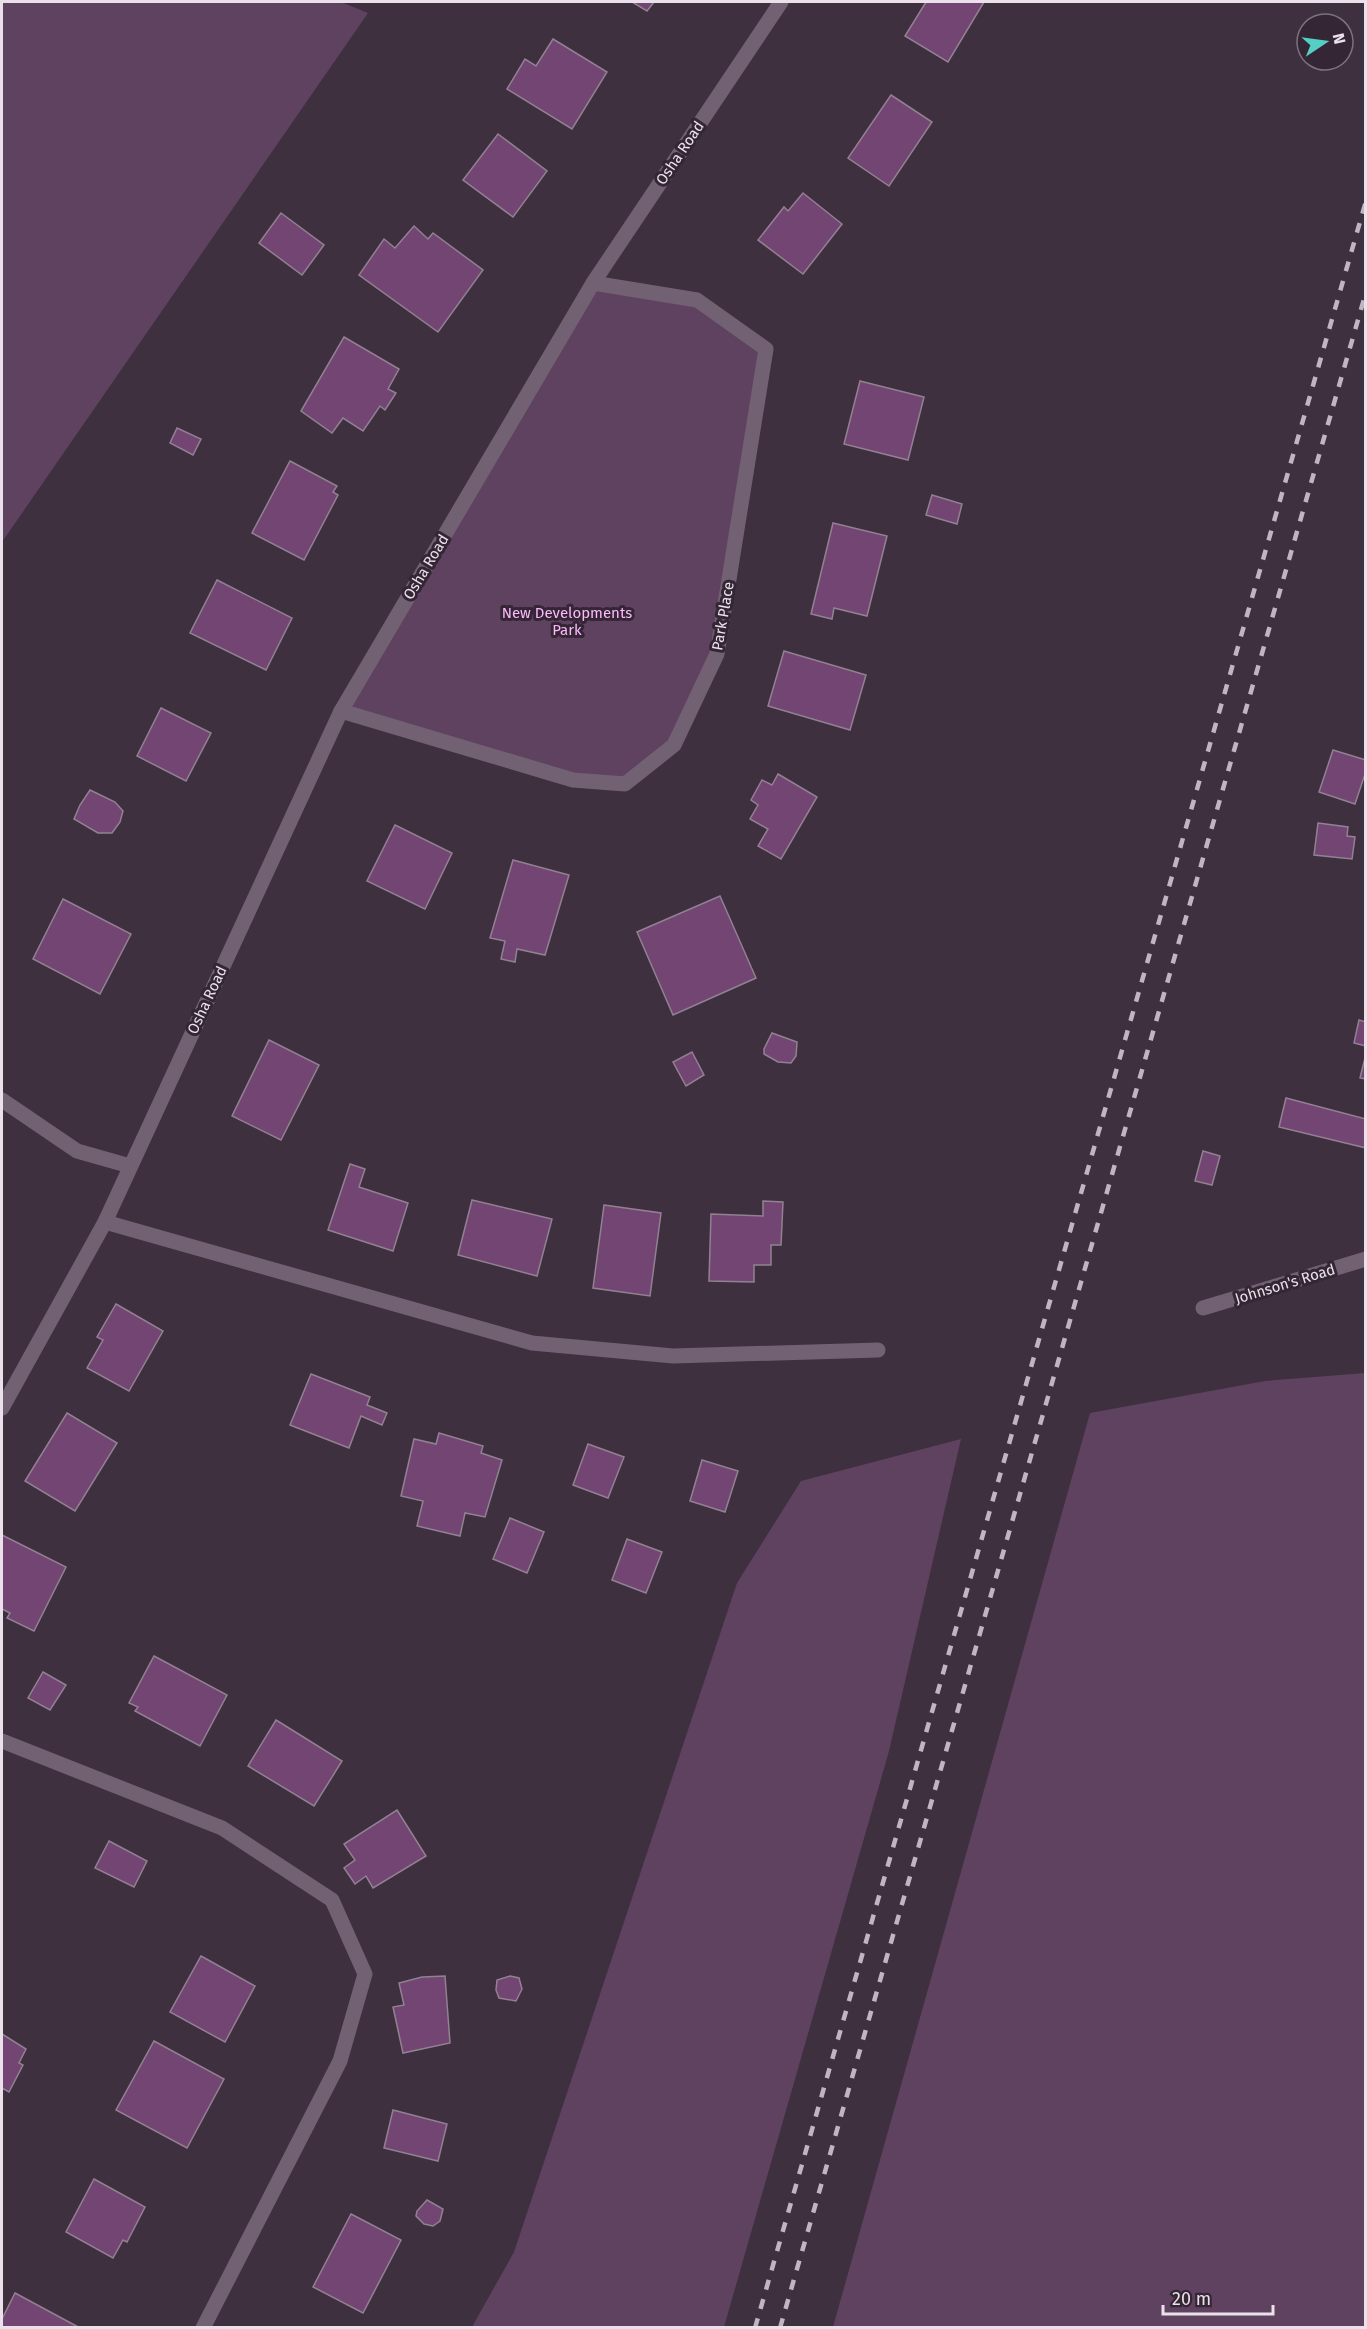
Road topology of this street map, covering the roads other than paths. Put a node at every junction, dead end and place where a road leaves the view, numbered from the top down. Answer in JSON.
{"nodes":[{"id":1,"x":781,"y":2,"type":"edge"},
{"id":2,"x":593,"y":283,"type":"junction"},
{"id":3,"x":341,"y":711,"type":"junction"},
{"id":4,"x":2,"y":1100,"type":"edge"},
{"id":5,"x":130,"y":1166,"type":"junction"},
{"id":6,"x":105,"y":1222,"type":"junction"},
{"id":7,"x":1365,"y":1258,"type":"edge"},
{"id":8,"x":1203,"y":1308,"type":"dead end"},
{"id":9,"x":878,"y":1350,"type":"dead end"},
{"id":10,"x":2,"y":1408,"type":"edge"},
{"id":11,"x":2,"y":1742,"type":"edge"},
{"id":12,"x":203,"y":2328,"type":"edge"}],
"edges":[{"from":1,"to":2,"type":"street","name":"Osha Road"},
{"from":2,"to":3,"type":"street","name":"Osha Road"},
{"from":2,"to":3,"type":"street","name":"Park Place"},
{"from":3,"to":5,"type":"street","name":"Osha Road"},
{"from":4,"to":5,"type":"street"},
{"from":5,"to":6,"type":"street","name":"Osha Road"},
{"from":6,"to":9,"type":"street"},
{"from":6,"to":10,"type":"street","name":"Osha Road"},
{"from":7,"to":8,"type":"street","name":"Johnson's Road"},
{"from":11,"to":12,"type":"street"}]}
